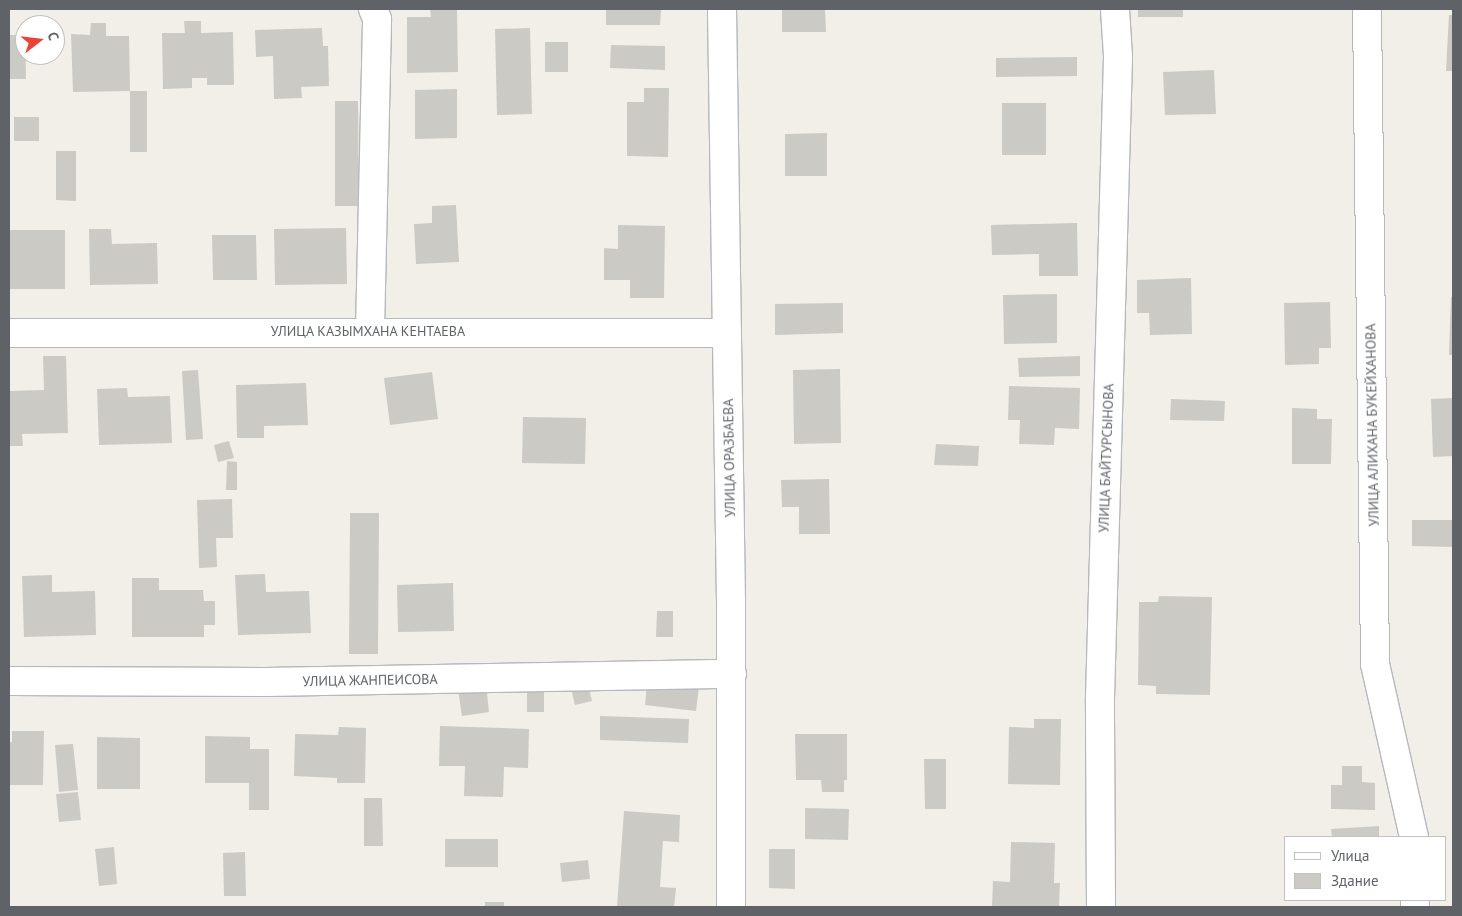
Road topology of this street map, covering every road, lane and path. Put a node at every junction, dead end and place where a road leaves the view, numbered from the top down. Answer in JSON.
{"nodes":[{"id":1,"x":373,"y":9,"type":"edge"},
{"id":2,"x":722,"y":9,"type":"edge"},
{"id":3,"x":1115,"y":9,"type":"edge"},
{"id":4,"x":1367,"y":9,"type":"edge"},
{"id":5,"x":370,"y":331,"type":"junction"},
{"id":6,"x":9,"y":333,"type":"edge"},
{"id":7,"x":727,"y":333,"type":"junction"},
{"id":8,"x":732,"y":674,"type":"junction"},
{"id":9,"x":9,"y":681,"type":"edge"},
{"id":10,"x":1414,"y":836,"type":"edge"},
{"id":11,"x":731,"y":907,"type":"edge"},
{"id":12,"x":1101,"y":907,"type":"edge"}],
"edges":[{"from":1,"to":5,"type":"street"},
{"from":2,"to":7,"type":"street","name":"УЛИЦА ОРАЗБАЕВА"},
{"from":3,"to":12,"type":"street","name":"УЛИЦА БАЙТУРСЫНОВА"},
{"from":4,"to":10,"type":"street","name":"УЛИЦА АЛИХАНА БУКЕЙХАНОВА"},
{"from":5,"to":6,"type":"street","name":"УЛИЦА КАЗЫМХАНА КЕНТАЕВА"},
{"from":5,"to":7,"type":"street","name":"УЛИЦА КАЗЫМХАНА КЕНТАЕВА"},
{"from":7,"to":8,"type":"street","name":"УЛИЦА ОРАЗБАЕВА"},
{"from":8,"to":9,"type":"street","name":"УЛИЦА ЖАНПЕИСОВА"},
{"from":8,"to":11,"type":"street","name":"УЛИЦА ОРАЗБАЕВА"}]}
